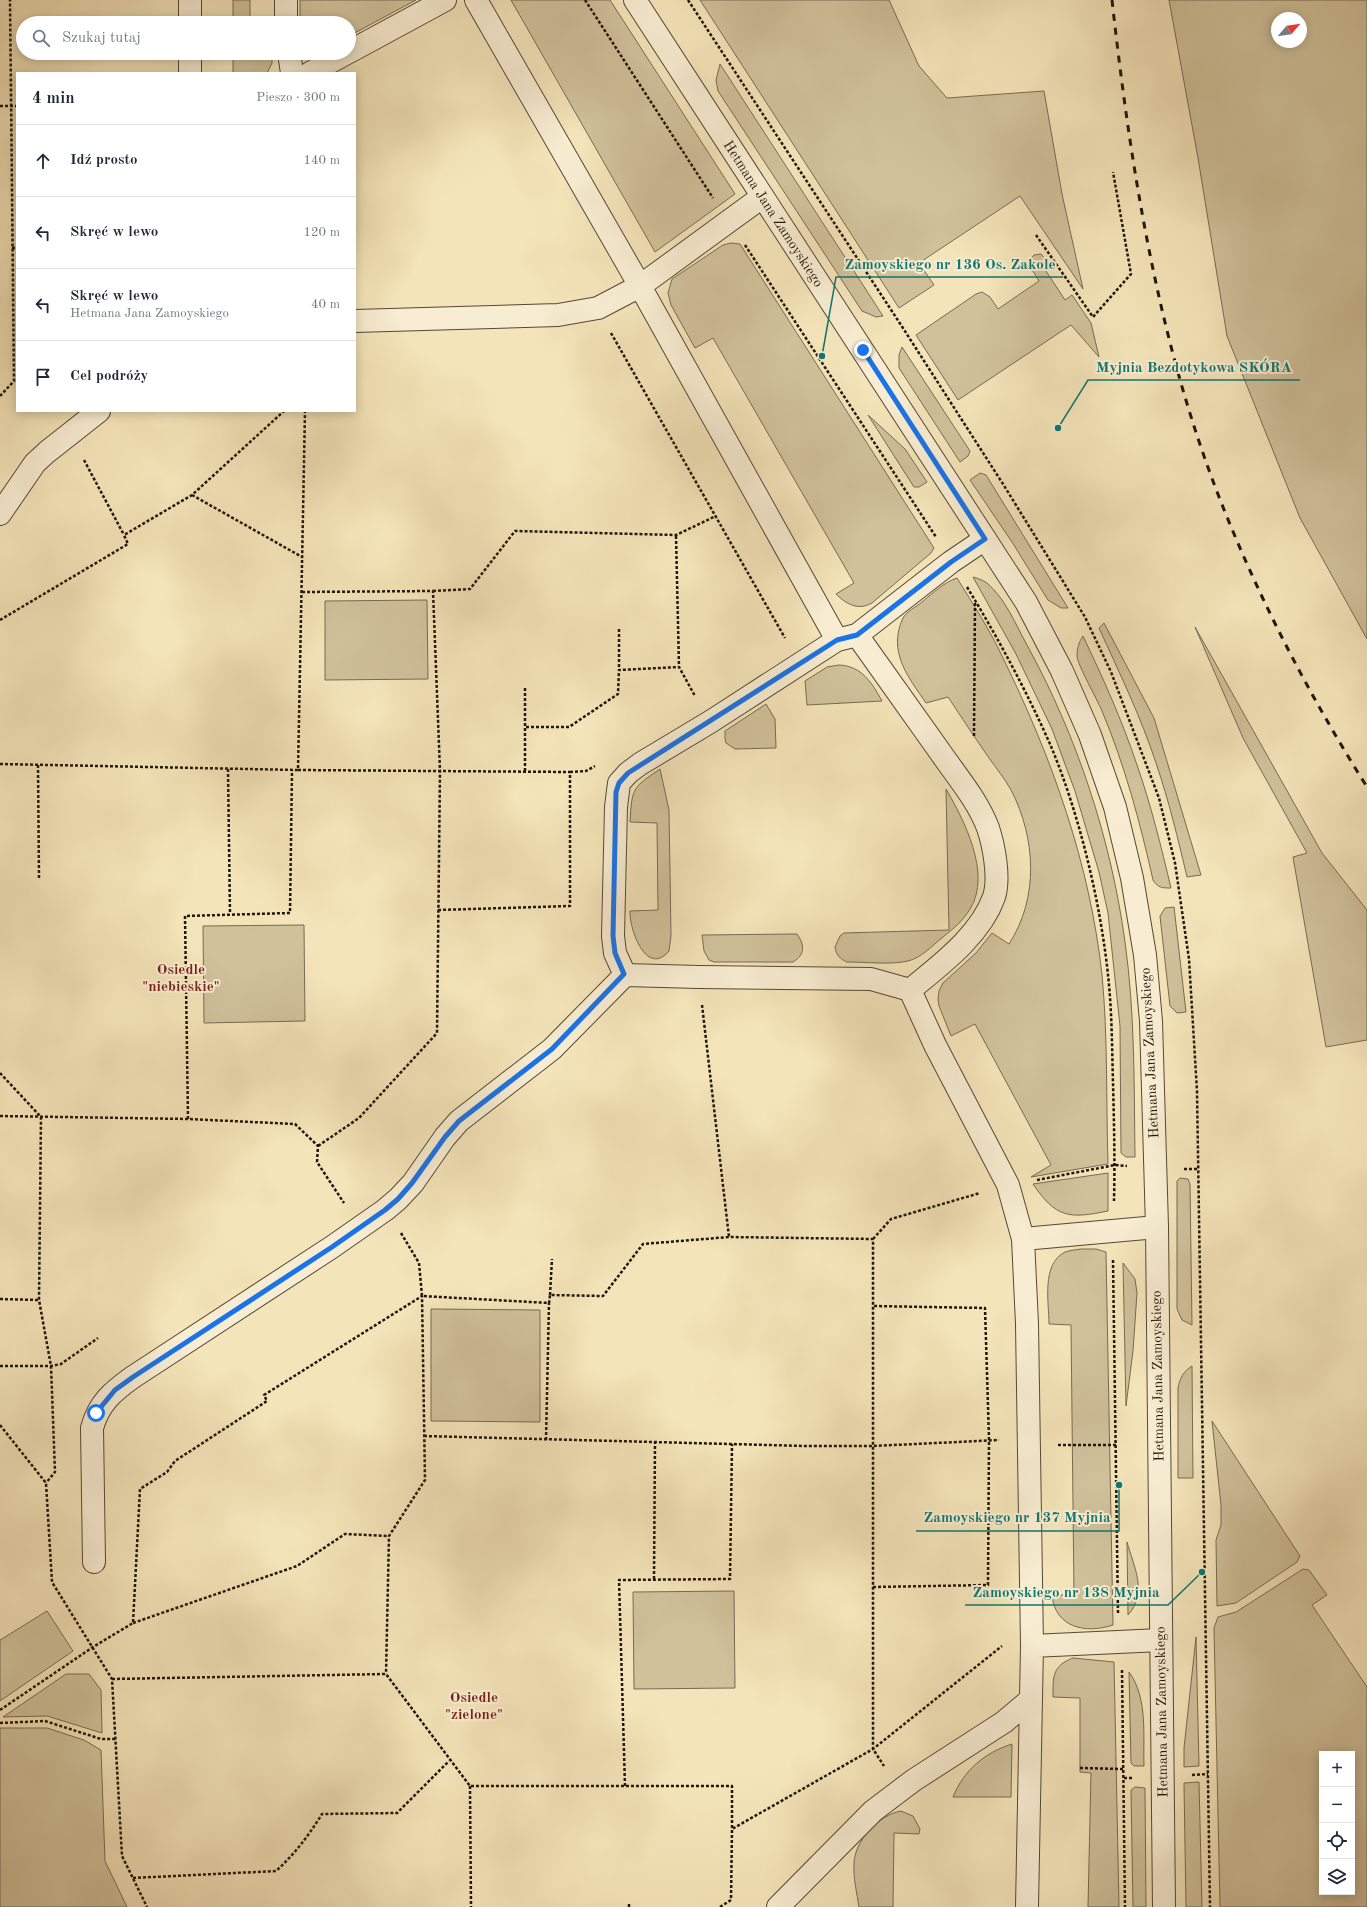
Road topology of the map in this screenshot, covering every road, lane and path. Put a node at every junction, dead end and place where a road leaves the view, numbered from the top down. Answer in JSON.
{"nodes":[{"id":1,"x":10,"y":0,"type":"edge"},
{"id":2,"x":190,"y":0,"type":"edge"},
{"id":3,"x":286,"y":0,"type":"edge"},
{"id":4,"x":445,"y":0,"type":"edge"},
{"id":5,"x":476,"y":0,"type":"edge"},
{"id":6,"x":585,"y":0,"type":"edge"},
{"id":7,"x":635,"y":0,"type":"edge"},
{"id":8,"x":688,"y":0,"type":"edge"},
{"id":9,"x":190,"y":16,"type":"edge"},
{"id":10,"x":286,"y":16,"type":"edge"},
{"id":11,"x":356,"y":49,"type":"edge"},
{"id":12,"x":190,"y":60,"type":"edge"},
{"id":13,"x":290,"y":60,"type":"edge"},
{"id":14,"x":335,"y":60,"type":"edge"},
{"id":15,"x":190,"y":72,"type":"edge"},
{"id":16,"x":292,"y":72,"type":"edge"},
{"id":17,"x":312,"y":72,"type":"edge"},
{"id":18,"x":0,"y":106,"type":"edge"},
{"id":19,"x":11,"y":106,"type":"junction"},
{"id":20,"x":16,"y":106,"type":"edge"},
{"id":21,"x":1113,"y":172,"type":"dead end"},
{"id":22,"x":762,"y":197,"type":"junction"},
{"id":23,"x":728,"y":222,"type":"junction"},
{"id":24,"x":1036,"y":235,"type":"dead end"},
{"id":25,"x":12,"y":248,"type":"junction"},
{"id":26,"x":16,"y":248,"type":"edge"},
{"id":27,"x":640,"y":286,"type":"junction"},
{"id":28,"x":356,"y":321,"type":"edge"},
{"id":29,"x":610,"y":331,"type":"dead end"},
{"id":30,"x":0,"y":396,"type":"edge"},
{"id":31,"x":98,"y":412,"type":"edge"},
{"id":32,"x":283,"y":412,"type":"edge"},
{"id":33,"x":304,"y":412,"type":"edge"},
{"id":34,"x":83,"y":453,"type":"dead end"},
{"id":35,"x":192,"y":495,"type":"junction"},
{"id":36,"x":0,"y":514,"type":"edge"},
{"id":37,"x":716,"y":516,"type":"junction"},
{"id":38,"x":124,"y":535,"type":"junction"},
{"id":39,"x":676,"y":535,"type":"junction"},
{"id":40,"x":985,"y":539,"type":"junction"},
{"id":41,"x":302,"y":557,"type":"junction"},
{"id":42,"x":951,"y":562,"type":"junction"},
{"id":43,"x":433,"y":591,"type":"junction"},
{"id":44,"x":302,"y":592,"type":"junction"},
{"id":45,"x":975,"y":600,"type":"junction"},
{"id":46,"x":0,"y":620,"type":"edge"},
{"id":47,"x":619,"y":628,"type":"dead end"},
{"id":48,"x":847,"y":638,"type":"junction"},
{"id":49,"x":785,"y":639,"type":"dead end"},
{"id":50,"x":679,"y":667,"type":"junction"},
{"id":51,"x":619,"y":670,"type":"junction"},
{"id":52,"x":525,"y":688,"type":"dead end"},
{"id":53,"x":698,"y":702,"type":"dead end"},
{"id":54,"x":525,"y":727,"type":"junction"},
{"id":55,"x":974,"y":736,"type":"dead end"},
{"id":56,"x":0,"y":764,"type":"edge"},
{"id":57,"x":38,"y":765,"type":"junction"},
{"id":58,"x":228,"y":768,"type":"junction"},
{"id":59,"x":292,"y":770,"type":"junction"},
{"id":60,"x":298,"y":770,"type":"junction"},
{"id":61,"x":440,"y":771,"type":"junction"},
{"id":62,"x":525,"y":771,"type":"junction"},
{"id":63,"x":39,"y":880,"type":"dead end"},
{"id":64,"x":438,"y":910,"type":"junction"},
{"id":65,"x":230,"y":914,"type":"junction"},
{"id":66,"x":624,"y":974,"type":"junction"},
{"id":67,"x":699,"y":977,"type":"junction"},
{"id":68,"x":910,"y":990,"type":"junction"},
{"id":69,"x":0,"y":1073,"type":"edge"},
{"id":70,"x":0,"y":1116,"type":"edge"},
{"id":71,"x":41,"y":1117,"type":"junction"},
{"id":72,"x":188,"y":1119,"type":"junction"},
{"id":73,"x":318,"y":1146,"type":"junction"},
{"id":74,"x":346,"y":1206,"type":"dead end"},
{"id":75,"x":1157,"y":1227,"type":"junction"},
{"id":76,"x":398,"y":1229,"type":"dead end"},
{"id":77,"x":1113,"y":1231,"type":"junction"},
{"id":78,"x":729,"y":1237,"type":"junction"},
{"id":79,"x":1023,"y":1240,"type":"junction"},
{"id":80,"x":552,"y":1259,"type":"dead end"},
{"id":81,"x":550,"y":1295,"type":"junction"},
{"id":82,"x":422,"y":1296,"type":"junction"},
{"id":83,"x":0,"y":1299,"type":"edge"},
{"id":84,"x":39,"y":1300,"type":"junction"},
{"id":85,"x":549,"y":1303,"type":"junction"},
{"id":86,"x":873,"y":1306,"type":"junction"},
{"id":87,"x":98,"y":1338,"type":"dead end"},
{"id":88,"x":0,"y":1366,"type":"edge"},
{"id":89,"x":52,"y":1366,"type":"junction"},
{"id":90,"x":234,"y":1422,"type":"dead end"},
{"id":91,"x":0,"y":1425,"type":"edge"},
{"id":92,"x":424,"y":1436,"type":"junction"},
{"id":93,"x":989,"y":1439,"type":"junction"},
{"id":94,"x":546,"y":1440,"type":"junction"},
{"id":95,"x":655,"y":1442,"type":"junction"},
{"id":96,"x":1029,"y":1443,"type":"junction"},
{"id":97,"x":732,"y":1444,"type":"junction"},
{"id":98,"x":874,"y":1446,"type":"junction"},
{"id":99,"x":1072,"y":1446,"type":"dead end"},
{"id":100,"x":46,"y":1483,"type":"junction"},
{"id":101,"x":389,"y":1536,"type":"junction"},
{"id":102,"x":94,"y":1562,"type":"dead end"},
{"id":103,"x":654,"y":1579,"type":"junction"},
{"id":104,"x":873,"y":1587,"type":"junction"},
{"id":105,"x":134,"y":1623,"type":"dead end"},
{"id":106,"x":1160,"y":1640,"type":"junction"},
{"id":107,"x":1002,"y":1646,"type":"dead end"},
{"id":108,"x":1032,"y":1646,"type":"junction"},
{"id":109,"x":386,"y":1674,"type":"junction"},
{"id":110,"x":112,"y":1679,"type":"junction"},
{"id":111,"x":1030,"y":1700,"type":"junction"},
{"id":112,"x":0,"y":1723,"type":"edge"},
{"id":113,"x":117,"y":1739,"type":"junction"},
{"id":114,"x":873,"y":1749,"type":"junction"},
{"id":115,"x":449,"y":1761,"type":"junction"},
{"id":116,"x":1080,"y":1768,"type":"dead end"},
{"id":117,"x":1123,"y":1769,"type":"dead end"},
{"id":118,"x":1208,"y":1774,"type":"junction"},
{"id":119,"x":1189,"y":1775,"type":"dead end"},
{"id":120,"x":1124,"y":1778,"type":"dead end"},
{"id":121,"x":470,"y":1786,"type":"junction"},
{"id":122,"x":625,"y":1786,"type":"junction"},
{"id":123,"x":900,"y":1790,"type":"junction"},
{"id":124,"x":732,"y":1829,"type":"junction"},
{"id":125,"x":132,"y":1878,"type":"junction"},
{"id":126,"x":147,"y":1907,"type":"edge"},
{"id":127,"x":471,"y":1907,"type":"edge"},
{"id":128,"x":720,"y":1907,"type":"edge"},
{"id":129,"x":778,"y":1907,"type":"edge"},
{"id":130,"x":1027,"y":1907,"type":"edge"},
{"id":131,"x":1125,"y":1907,"type":"edge"},
{"id":132,"x":1164,"y":1907,"type":"edge"},
{"id":133,"x":1210,"y":1907,"type":"edge"}],
"edges":[{"from":1,"to":19,"type":"path"},
{"from":2,"to":9,"type":"street"},
{"from":3,"to":10,"type":"street"},
{"from":4,"to":11,"type":"street"},
{"from":5,"to":27,"type":"street"},
{"from":6,"to":23,"type":"path"},
{"from":7,"to":22,"type":"street","name":"Hetmana Jana Zamoyskiego"},
{"from":8,"to":118,"type":"path"},
{"from":12,"to":15,"type":"street"},
{"from":13,"to":16,"type":"street"},
{"from":14,"to":17,"type":"street"},
{"from":18,"to":19,"type":"path"},
{"from":19,"to":20,"type":"path"},
{"from":19,"to":25,"type":"path"},
{"from":21,"to":24,"type":"path"},
{"from":22,"to":23,"type":"street"},
{"from":22,"to":40,"type":"street","name":"Hetmana Jana Zamoyskiego"},
{"from":23,"to":27,"type":"street"},
{"from":23,"to":42,"type":"path"},
{"from":25,"to":26,"type":"path"},
{"from":25,"to":30,"type":"path"},
{"from":27,"to":28,"type":"street"},
{"from":27,"to":48,"type":"street"},
{"from":29,"to":37,"type":"path"},
{"from":31,"to":36,"type":"street"},
{"from":32,"to":35,"type":"path"},
{"from":33,"to":41,"type":"path"},
{"from":34,"to":38,"type":"path"},
{"from":35,"to":38,"type":"path"},
{"from":35,"to":41,"type":"path"},
{"from":37,"to":39,"type":"path"},
{"from":37,"to":49,"type":"path"},
{"from":38,"to":46,"type":"path"},
{"from":39,"to":43,"type":"path"},
{"from":39,"to":50,"type":"path"},
{"from":40,"to":42,"type":"street"},
{"from":40,"to":75,"type":"street","name":"Hetmana Jana Zamoyskiego"},
{"from":41,"to":44,"type":"path"},
{"from":42,"to":45,"type":"path"},
{"from":42,"to":48,"type":"street"},
{"from":43,"to":44,"type":"path"},
{"from":43,"to":61,"type":"path"},
{"from":44,"to":60,"type":"path"},
{"from":45,"to":55,"type":"path"},
{"from":45,"to":77,"type":"path"},
{"from":47,"to":51,"type":"path"},
{"from":48,"to":66,"type":"street"},
{"from":48,"to":68,"type":"street"},
{"from":50,"to":51,"type":"path"},
{"from":50,"to":53,"type":"path"},
{"from":51,"to":54,"type":"path"},
{"from":52,"to":54,"type":"path"},
{"from":54,"to":62,"type":"path"},
{"from":56,"to":57,"type":"path"},
{"from":57,"to":58,"type":"path"},
{"from":57,"to":63,"type":"path"},
{"from":58,"to":59,"type":"path"},
{"from":58,"to":65,"type":"path"},
{"from":59,"to":60,"type":"path"},
{"from":59,"to":65,"type":"path"},
{"from":60,"to":61,"type":"path"},
{"from":61,"to":62,"type":"path"},
{"from":61,"to":64,"type":"path"},
{"from":62,"to":64,"type":"path"},
{"from":64,"to":73,"type":"path"},
{"from":65,"to":72,"type":"path"},
{"from":66,"to":67,"type":"street"},
{"from":66,"to":102,"type":"street"},
{"from":67,"to":68,"type":"street"},
{"from":67,"to":78,"type":"path"},
{"from":68,"to":79,"type":"street"},
{"from":69,"to":71,"type":"path"},
{"from":70,"to":71,"type":"path"},
{"from":71,"to":72,"type":"path"},
{"from":71,"to":84,"type":"path"},
{"from":72,"to":73,"type":"path"},
{"from":73,"to":74,"type":"path"},
{"from":75,"to":77,"type":"street"},
{"from":75,"to":106,"type":"street","name":"Hetmana Jana Zamoyskiego"},
{"from":76,"to":82,"type":"path"},
{"from":77,"to":79,"type":"street"},
{"from":77,"to":99,"type":"path"},
{"from":78,"to":81,"type":"path"},
{"from":78,"to":86,"type":"path"},
{"from":79,"to":96,"type":"street"},
{"from":80,"to":81,"type":"path"},
{"from":81,"to":85,"type":"path"},
{"from":82,"to":85,"type":"path"},
{"from":82,"to":90,"type":"path"},
{"from":82,"to":92,"type":"path"},
{"from":83,"to":84,"type":"path"},
{"from":84,"to":89,"type":"path"},
{"from":85,"to":94,"type":"path"},
{"from":86,"to":93,"type":"path"},
{"from":86,"to":98,"type":"path"},
{"from":87,"to":89,"type":"path"},
{"from":88,"to":89,"type":"path"},
{"from":89,"to":100,"type":"path"},
{"from":91,"to":100,"type":"path"},
{"from":92,"to":94,"type":"path"},
{"from":92,"to":101,"type":"path"},
{"from":93,"to":96,"type":"path"},
{"from":93,"to":98,"type":"path"},
{"from":93,"to":104,"type":"path"},
{"from":94,"to":95,"type":"path"},
{"from":95,"to":97,"type":"path"},
{"from":95,"to":103,"type":"path"},
{"from":96,"to":108,"type":"street"},
{"from":97,"to":98,"type":"path"},
{"from":97,"to":103,"type":"path"},
{"from":98,"to":104,"type":"path"},
{"from":100,"to":110,"type":"path"},
{"from":101,"to":105,"type":"path"},
{"from":101,"to":109,"type":"path"},
{"from":103,"to":122,"type":"path"},
{"from":104,"to":114,"type":"path"},
{"from":106,"to":108,"type":"street"},
{"from":106,"to":132,"type":"street","name":"Hetmana Jana Zamoyskiego"},
{"from":107,"to":114,"type":"path"},
{"from":108,"to":111,"type":"street"},
{"from":109,"to":110,"type":"path"},
{"from":109,"to":115,"type":"path"},
{"from":110,"to":113,"type":"path"},
{"from":111,"to":123,"type":"street"},
{"from":111,"to":130,"type":"street"},
{"from":112,"to":113,"type":"path"},
{"from":113,"to":125,"type":"path"},
{"from":114,"to":123,"type":"path"},
{"from":114,"to":124,"type":"path"},
{"from":115,"to":121,"type":"path"},
{"from":115,"to":125,"type":"path"},
{"from":116,"to":117,"type":"path"},
{"from":118,"to":119,"type":"path"},
{"from":118,"to":133,"type":"path"},
{"from":120,"to":131,"type":"path"},
{"from":121,"to":122,"type":"path"},
{"from":121,"to":127,"type":"path"},
{"from":122,"to":124,"type":"path"},
{"from":123,"to":129,"type":"street"},
{"from":124,"to":128,"type":"path"},
{"from":125,"to":126,"type":"path"}]}
